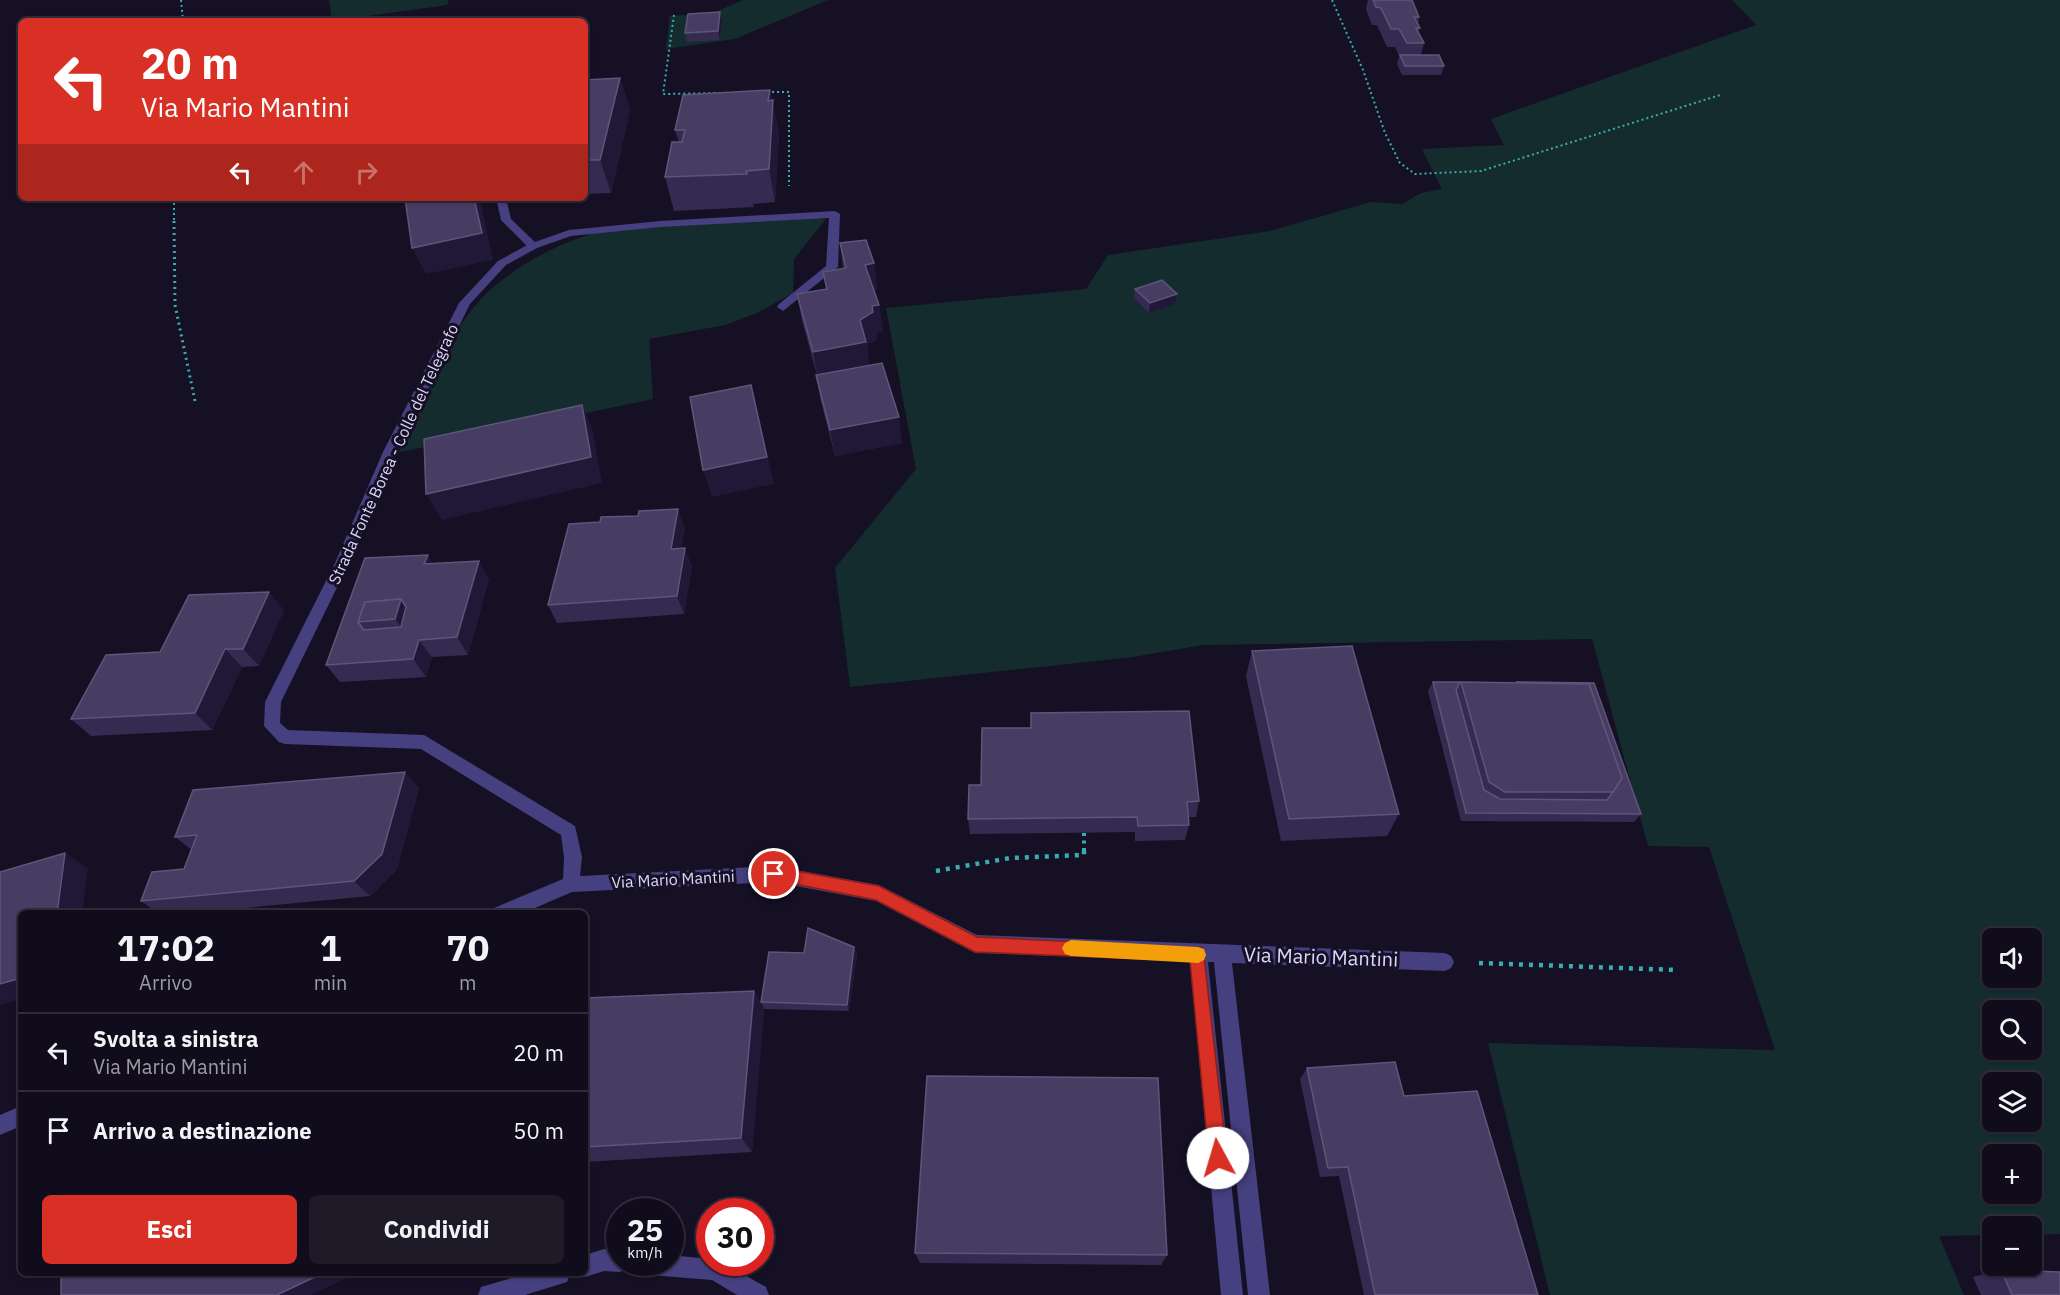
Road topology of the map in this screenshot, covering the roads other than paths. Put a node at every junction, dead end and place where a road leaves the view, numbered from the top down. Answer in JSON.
{"nodes":[{"id":1,"x":502,"y":201,"type":"edge"},
{"id":2,"x":533,"y":246,"type":"junction"},
{"id":3,"x":783,"y":307,"type":"dead end"},
{"id":4,"x":571,"y":884,"type":"junction"},
{"id":5,"x":509,"y":910,"type":"edge"},
{"id":6,"x":1198,"y":953,"type":"junction"},
{"id":7,"x":1222,"y":954,"type":"junction"},
{"id":8,"x":1445,"y":962,"type":"road end"},
{"id":9,"x":18,"y":1117,"type":"edge"},
{"id":10,"x":0,"y":1125,"type":"edge"},
{"id":11,"x":606,"y":1260,"type":"edge"},
{"id":12,"x":588,"y":1265,"type":"edge"},
{"id":13,"x":684,"y":1267,"type":"edge"},
{"id":14,"x":552,"y":1276,"type":"edge"},
{"id":15,"x":489,"y":1295,"type":"edge"},
{"id":16,"x":758,"y":1295,"type":"edge"},
{"id":17,"x":1232,"y":1295,"type":"edge"},
{"id":18,"x":1259,"y":1295,"type":"edge"}],
"edges":[{"from":1,"to":2,"type":"street"},
{"from":2,"to":3,"type":"street","name":"Strada Fonte Borea - Colle del Telegrafo"},
{"from":2,"to":4,"type":"street","name":"Strada Fonte Borea - Colle del Telegrafo"},
{"from":4,"to":5,"type":"street","name":"Via Mario Mantini"},
{"from":4,"to":6,"type":"street","name":"Via Mario Mantini"},
{"from":6,"to":7,"type":"street","name":"Via Mario Mantini"},
{"from":6,"to":17,"type":"street"},
{"from":7,"to":8,"type":"street","name":"Via Mario Mantini"},
{"from":7,"to":18,"type":"street"},
{"from":9,"to":10,"type":"street"},
{"from":11,"to":12,"type":"street"},
{"from":13,"to":16,"type":"street"},
{"from":14,"to":15,"type":"street"}]}
